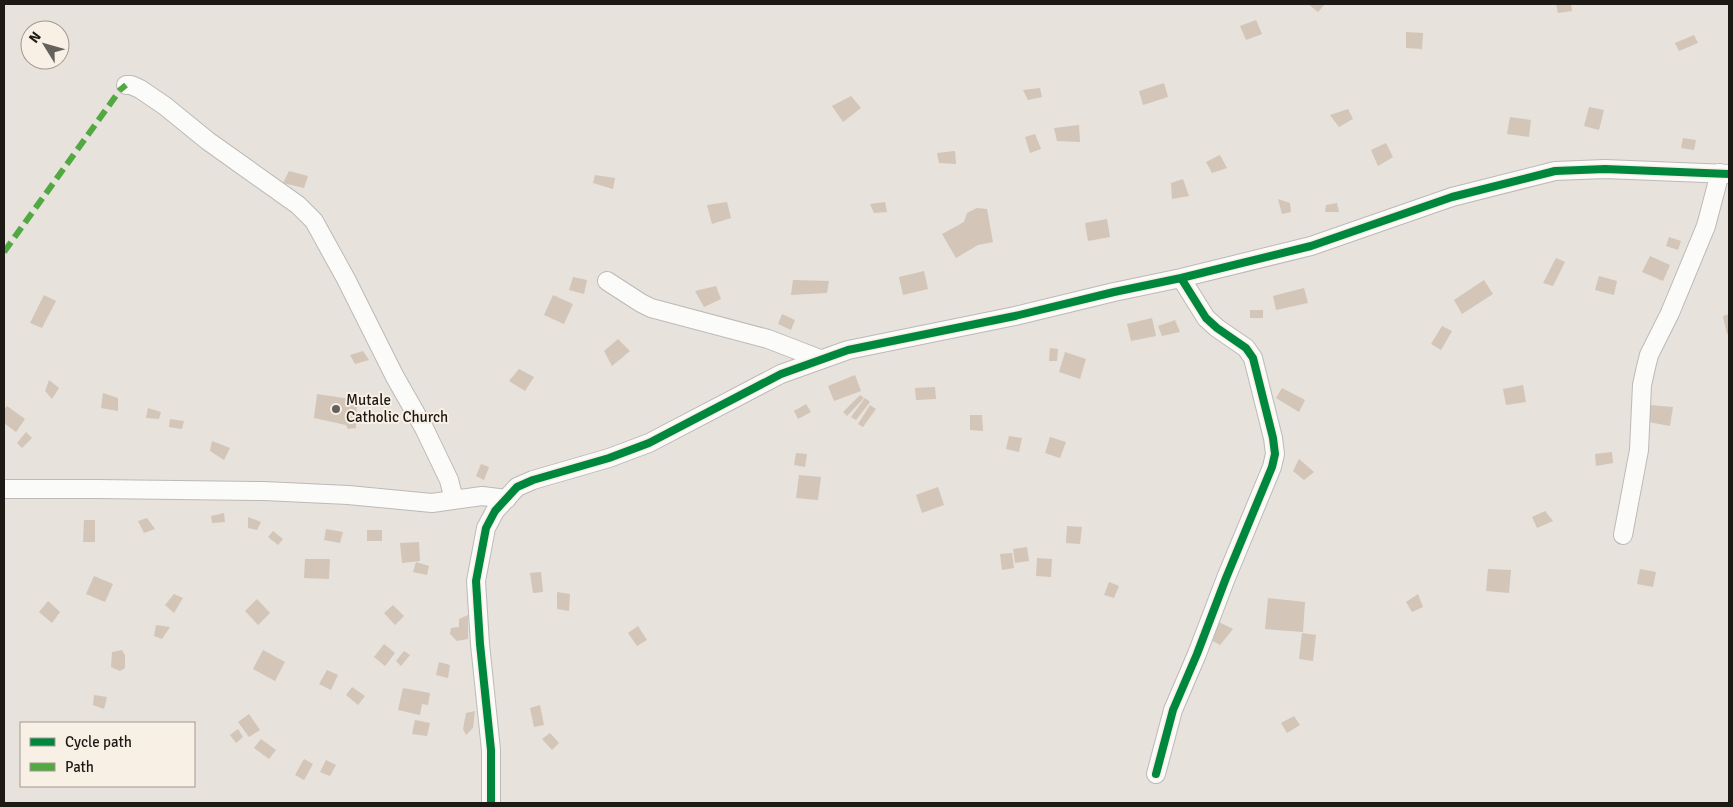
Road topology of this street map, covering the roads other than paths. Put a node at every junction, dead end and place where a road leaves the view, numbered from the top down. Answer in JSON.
{"nodes":[{"id":1,"x":126,"y":85,"type":"dead end"},
{"id":2,"x":1725,"y":173,"type":"edge"},
{"id":3,"x":1181,"y":278,"type":"junction"},
{"id":4,"x":607,"y":281,"type":"dead end"},
{"id":5,"x":820,"y":359,"type":"junction"},
{"id":6,"x":4,"y":489,"type":"edge"},
{"id":7,"x":507,"y":499,"type":"junction"},
{"id":8,"x":454,"y":500,"type":"junction"},
{"id":9,"x":1623,"y":536,"type":"dead end"},
{"id":10,"x":1156,"y":774,"type":"dead end"},
{"id":11,"x":491,"y":803,"type":"edge"}],
"edges":[{"from":1,"to":8,"type":"street"},
{"from":2,"to":3,"type":"street"},
{"from":2,"to":9,"type":"street"},
{"from":3,"to":5,"type":"street"},
{"from":3,"to":10,"type":"street"},
{"from":4,"to":5,"type":"street"},
{"from":5,"to":7,"type":"street"},
{"from":6,"to":8,"type":"street"},
{"from":7,"to":8,"type":"street"},
{"from":7,"to":11,"type":"street"}]}
